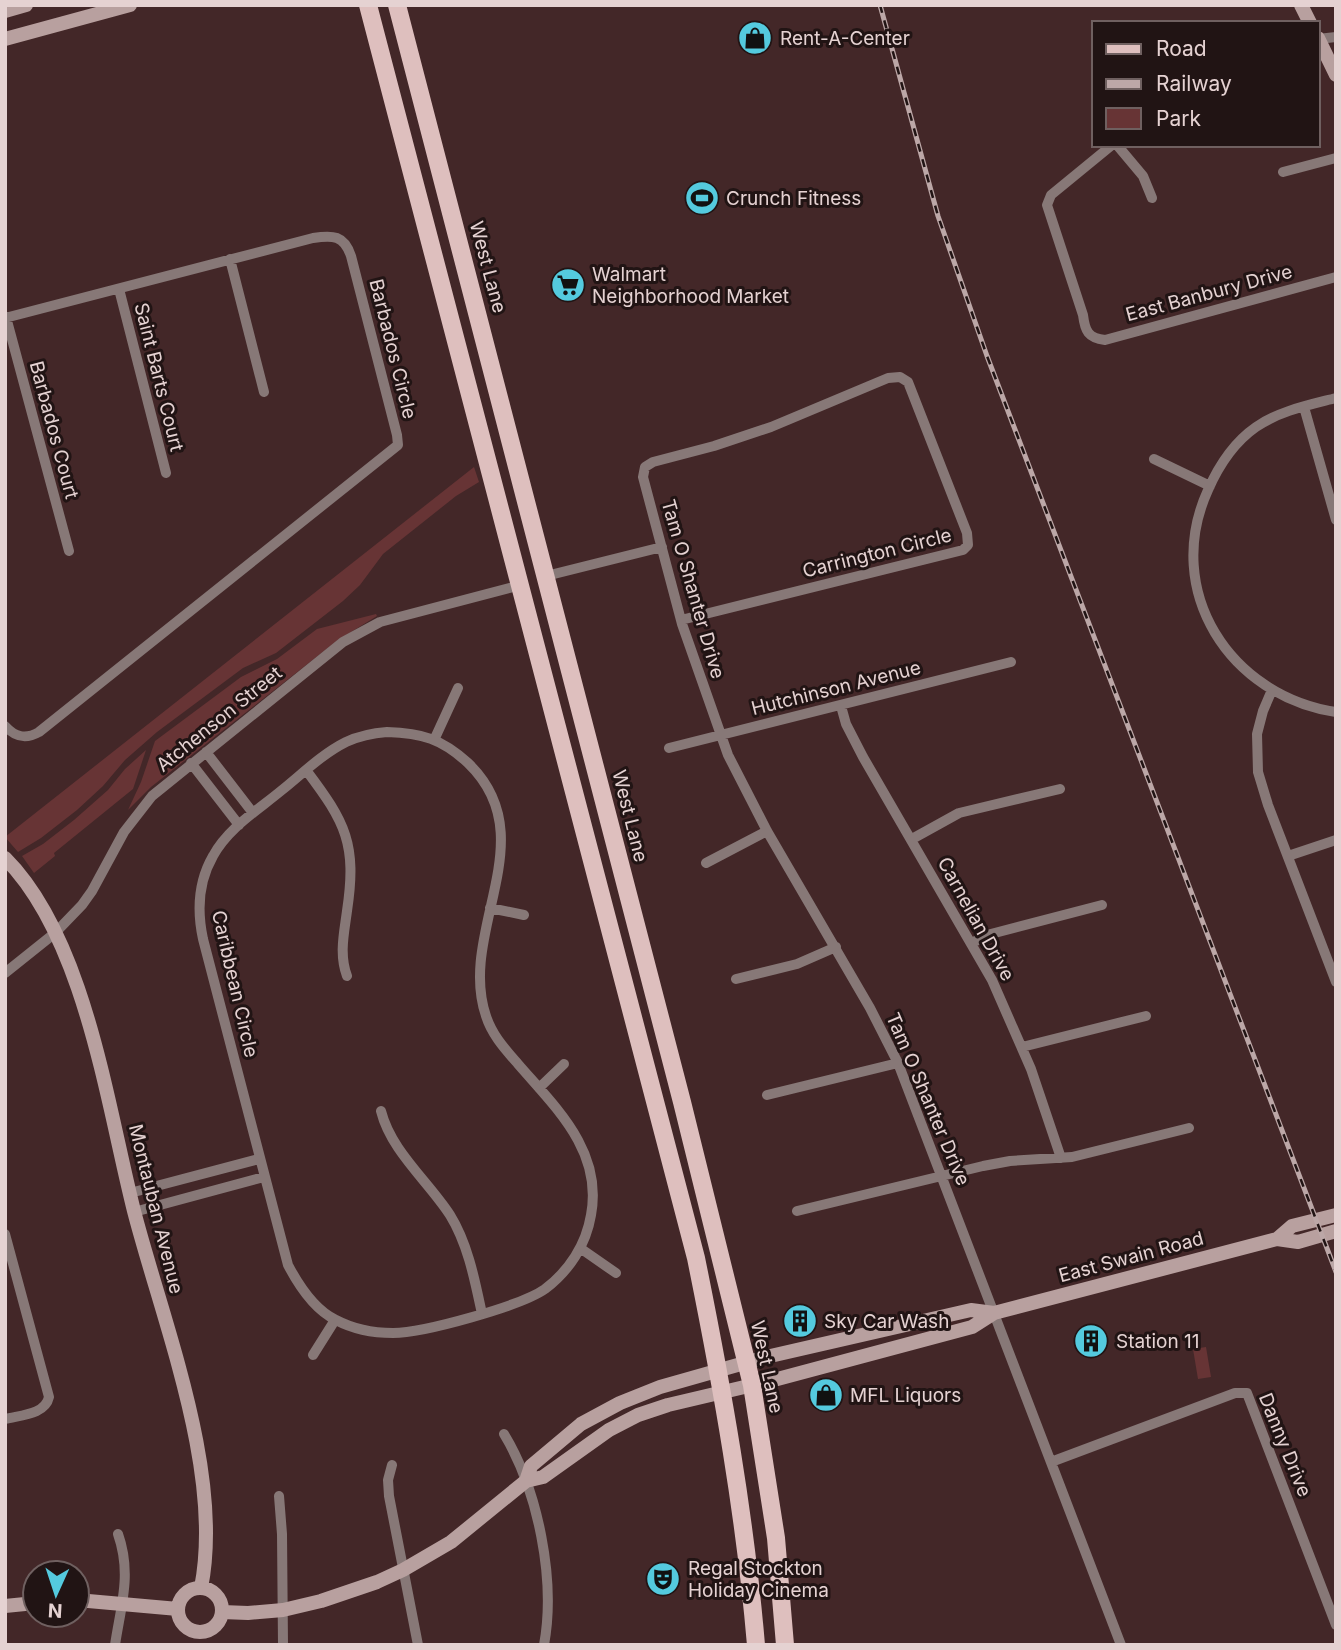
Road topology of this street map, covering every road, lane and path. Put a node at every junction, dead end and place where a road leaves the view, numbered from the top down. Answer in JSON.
{"nodes":[{"id":1,"x":26,"y":5,"type":"edge"},
{"id":2,"x":130,"y":5,"type":"edge"},
{"id":3,"x":368,"y":5,"type":"edge"},
{"id":4,"x":397,"y":5,"type":"edge"},
{"id":5,"x":1301,"y":5,"type":"edge"},
{"id":6,"x":5,"y":11,"type":"edge"},
{"id":7,"x":1309,"y":21,"type":"edge"},
{"id":8,"x":5,"y":39,"type":"edge"},
{"id":9,"x":1320,"y":41,"type":"edge"},
{"id":10,"x":1336,"y":75,"type":"edge"},
{"id":11,"x":1111,"y":147,"type":"edge"},
{"id":12,"x":1116,"y":147,"type":"edge"},
{"id":13,"x":1336,"y":158,"type":"edge"},
{"id":14,"x":1283,"y":172,"type":"dead end"},
{"id":15,"x":1152,"y":198,"type":"dead end"},
{"id":16,"x":230,"y":259,"type":"junction"},
{"id":17,"x":1336,"y":277,"type":"edge"},
{"id":18,"x":119,"y":289,"type":"junction"},
{"id":19,"x":6,"y":317,"type":"edge"},
{"id":20,"x":264,"y":392,"type":"dead end"},
{"id":21,"x":1336,"y":398,"type":"edge"},
{"id":22,"x":1304,"y":407,"type":"junction"},
{"id":23,"x":1154,"y":459,"type":"dead end"},
{"id":24,"x":648,"y":464,"type":"joint"},
{"id":25,"x":166,"y":473,"type":"dead end"},
{"id":26,"x":1210,"y":486,"type":"junction"},
{"id":27,"x":1336,"y":520,"type":"edge"},
{"id":28,"x":662,"y":547,"type":"junction"},
{"id":29,"x":69,"y":551,"type":"dead end"},
{"id":30,"x":546,"y":576,"type":"junction"},
{"id":31,"x":521,"y":585,"type":"junction"},
{"id":32,"x":681,"y":620,"type":"junction"},
{"id":33,"x":1011,"y":662,"type":"dead end"},
{"id":34,"x":458,"y":688,"type":"dead end"},
{"id":35,"x":1272,"y":690,"type":"junction"},
{"id":36,"x":841,"y":706,"type":"junction"},
{"id":37,"x":1336,"y":712,"type":"edge"},
{"id":38,"x":5,"y":726,"type":"edge"},
{"id":39,"x":720,"y":734,"type":"junction"},
{"id":40,"x":435,"y":738,"type":"junction"},
{"id":41,"x":669,"y":748,"type":"dead end"},
{"id":42,"x":206,"y":752,"type":"junction"},
{"id":43,"x":191,"y":763,"type":"junction"},
{"id":44,"x":306,"y":770,"type":"junction"},
{"id":45,"x":1060,"y":789,"type":"dead end"},
{"id":46,"x":253,"y":813,"type":"junction"},
{"id":47,"x":239,"y":825,"type":"junction"},
{"id":48,"x":767,"y":831,"type":"junction"},
{"id":49,"x":912,"y":839,"type":"junction"},
{"id":50,"x":1336,"y":839,"type":"edge"},
{"id":51,"x":1288,"y":856,"type":"junction"},
{"id":52,"x":5,"y":858,"type":"edge"},
{"id":53,"x":706,"y":863,"type":"dead end"},
{"id":54,"x":1102,"y":905,"type":"dead end"},
{"id":55,"x":491,"y":908,"type":"junction"},
{"id":56,"x":524,"y":915,"type":"dead end"},
{"id":57,"x":55,"y":933,"type":"junction"},
{"id":58,"x":972,"y":943,"type":"junction"},
{"id":59,"x":835,"y":947,"type":"junction"},
{"id":60,"x":5,"y":973,"type":"edge"},
{"id":61,"x":347,"y":976,"type":"dead end"},
{"id":62,"x":736,"y":978,"type":"dead end"},
{"id":63,"x":1336,"y":982,"type":"edge"},
{"id":64,"x":1146,"y":1016,"type":"dead end"},
{"id":65,"x":1022,"y":1048,"type":"junction"},
{"id":66,"x":898,"y":1063,"type":"junction"},
{"id":67,"x":564,"y":1064,"type":"dead end"},
{"id":68,"x":539,"y":1088,"type":"junction"},
{"id":69,"x":767,"y":1095,"type":"dead end"},
{"id":70,"x":381,"y":1111,"type":"dead end"},
{"id":71,"x":1189,"y":1128,"type":"dead end"},
{"id":72,"x":1061,"y":1158,"type":"junction"},
{"id":73,"x":259,"y":1159,"type":"junction"},
{"id":74,"x":943,"y":1176,"type":"junction"},
{"id":75,"x":264,"y":1177,"type":"junction"},
{"id":76,"x":130,"y":1193,"type":"junction"},
{"id":77,"x":797,"y":1211,"type":"dead end"},
{"id":78,"x":134,"y":1212,"type":"junction"},
{"id":79,"x":1336,"y":1215,"type":"edge"},
{"id":80,"x":1336,"y":1231,"type":"edge"},
{"id":81,"x":5,"y":1234,"type":"edge"},
{"id":82,"x":1277,"y":1238,"type":"junction"},
{"id":83,"x":580,"y":1248,"type":"junction"},
{"id":84,"x":616,"y":1273,"type":"dead end"},
{"id":85,"x":994,"y":1312,"type":"junction"},
{"id":86,"x":482,"y":1314,"type":"junction"},
{"id":87,"x":335,"y":1320,"type":"junction"},
{"id":88,"x":313,"y":1355,"type":"dead end"},
{"id":89,"x":746,"y":1362,"type":"junction"},
{"id":90,"x":718,"y":1371,"type":"junction"},
{"id":91,"x":752,"y":1385,"type":"junction"},
{"id":92,"x":722,"y":1392,"type":"junction"},
{"id":93,"x":5,"y":1419,"type":"edge"},
{"id":94,"x":504,"y":1434,"type":"dead end"},
{"id":95,"x":1051,"y":1462,"type":"junction"},
{"id":96,"x":392,"y":1465,"type":"dead end"},
{"id":97,"x":526,"y":1481,"type":"junction"},
{"id":98,"x":279,"y":1496,"type":"dead end"},
{"id":99,"x":118,"y":1534,"type":"dead end"},
{"id":100,"x":403,"y":1570,"type":"junction"},
{"id":101,"x":201,"y":1588,"type":"junction"},
{"id":102,"x":91,"y":1601,"type":"edge"},
{"id":103,"x":122,"y":1602,"type":"junction"},
{"id":104,"x":177,"y":1609,"type":"junction"},
{"id":105,"x":282,"y":1610,"type":"junction"},
{"id":106,"x":222,"y":1612,"type":"junction"},
{"id":107,"x":1336,"y":1625,"type":"edge"},
{"id":108,"x":193,"y":1638,"type":"edge"},
{"id":109,"x":114,"y":1645,"type":"edge"},
{"id":110,"x":283,"y":1645,"type":"edge"},
{"id":111,"x":418,"y":1645,"type":"edge"},
{"id":112,"x":544,"y":1645,"type":"edge"},
{"id":113,"x":756,"y":1645,"type":"edge"},
{"id":114,"x":785,"y":1645,"type":"edge"},
{"id":115,"x":1121,"y":1645,"type":"edge"}],
"edges":[{"from":1,"to":6,"type":"street"},
{"from":2,"to":8,"type":"street"},
{"from":3,"to":31,"type":"main road"},
{"from":4,"to":30,"type":"main road","name":"West Lane"},
{"from":5,"to":7,"type":"street"},
{"from":9,"to":10,"type":"street"},
{"from":11,"to":17,"type":"street","name":"East Banbury Drive"},
{"from":12,"to":15,"type":"street"},
{"from":13,"to":14,"type":"street"},
{"from":16,"to":18,"type":"street","name":"Barbados Circle"},
{"from":16,"to":20,"type":"street"},
{"from":16,"to":38,"type":"street","name":"Barbados Circle"},
{"from":18,"to":19,"type":"street","name":"Barbados Circle"},
{"from":18,"to":25,"type":"street","name":"Saint Barts Court"},
{"from":19,"to":29,"type":"street","name":"Barbados Court"},
{"from":21,"to":22,"type":"street"},
{"from":22,"to":26,"type":"street"},
{"from":22,"to":27,"type":"street"},
{"from":23,"to":26,"type":"street"},
{"from":24,"to":28,"type":"street","name":"Tam O Shanter Drive"},
{"from":24,"to":32,"type":"street","name":"Carrington Circle"},
{"from":26,"to":35,"type":"street"},
{"from":28,"to":30,"type":"street"},
{"from":28,"to":32,"type":"street","name":"Tam O Shanter Drive"},
{"from":30,"to":89,"type":"main road","name":"West Lane"},
{"from":31,"to":42,"type":"street","name":"Atchenson Street"},
{"from":31,"to":90,"type":"main road"},
{"from":32,"to":39,"type":"street","name":"Tam O Shanter Drive"},
{"from":33,"to":36,"type":"street","name":"Hutchinson Avenue"},
{"from":34,"to":40,"type":"street"},
{"from":35,"to":37,"type":"street"},
{"from":35,"to":51,"type":"street"},
{"from":36,"to":39,"type":"street","name":"Hutchinson Avenue"},
{"from":36,"to":49,"type":"street","name":"Carnelian Drive"},
{"from":39,"to":41,"type":"street","name":"Hutchinson Avenue"},
{"from":39,"to":48,"type":"street","name":"Tam O Shanter Drive"},
{"from":40,"to":44,"type":"street","name":"Caribbean Circle"},
{"from":40,"to":55,"type":"street","name":"Caribbean Circle"},
{"from":42,"to":43,"type":"street","name":"Atchenson Street"},
{"from":42,"to":46,"type":"street"},
{"from":43,"to":47,"type":"street"},
{"from":43,"to":57,"type":"street","name":"Atchenson Street"},
{"from":44,"to":46,"type":"street","name":"Caribbean Circle"},
{"from":44,"to":61,"type":"street"},
{"from":45,"to":49,"type":"street"},
{"from":46,"to":47,"type":"street","name":"Caribbean Circle"},
{"from":47,"to":73,"type":"street","name":"Caribbean Circle"},
{"from":48,"to":53,"type":"street"},
{"from":48,"to":59,"type":"street","name":"Tam O Shanter Drive"},
{"from":49,"to":58,"type":"street","name":"Carnelian Drive"},
{"from":50,"to":51,"type":"street"},
{"from":51,"to":63,"type":"street"},
{"from":52,"to":57,"type":"street","name":"Montauban Avenue"},
{"from":54,"to":58,"type":"street"},
{"from":55,"to":56,"type":"street"},
{"from":55,"to":68,"type":"street","name":"Caribbean Circle"},
{"from":57,"to":60,"type":"street","name":"Atchenson Street"},
{"from":57,"to":76,"type":"street","name":"Montauban Avenue"},
{"from":58,"to":65,"type":"street","name":"Carnelian Drive"},
{"from":59,"to":62,"type":"street"},
{"from":59,"to":66,"type":"street","name":"Tam O Shanter Drive"},
{"from":64,"to":65,"type":"street"},
{"from":65,"to":72,"type":"street","name":"Carnelian Drive"},
{"from":66,"to":69,"type":"street"},
{"from":66,"to":74,"type":"street","name":"Tam O Shanter Drive"},
{"from":67,"to":68,"type":"street"},
{"from":68,"to":83,"type":"street","name":"Caribbean Circle"},
{"from":70,"to":86,"type":"street"},
{"from":71,"to":72,"type":"street"},
{"from":72,"to":74,"type":"street"},
{"from":73,"to":75,"type":"street","name":"Caribbean Circle"},
{"from":73,"to":76,"type":"street"},
{"from":74,"to":77,"type":"street"},
{"from":74,"to":85,"type":"street","name":"Tam O Shanter Drive"},
{"from":75,"to":78,"type":"street"},
{"from":75,"to":87,"type":"street","name":"Caribbean Circle"},
{"from":76,"to":78,"type":"street","name":"Montauban Avenue"},
{"from":78,"to":101,"type":"street","name":"Montauban Avenue"},
{"from":79,"to":82,"type":"street","name":"East Swain Road"},
{"from":80,"to":82,"type":"street","name":"East Swain Road"},
{"from":81,"to":93,"type":"street"},
{"from":82,"to":85,"type":"street","name":"East Swain Road"},
{"from":83,"to":84,"type":"street"},
{"from":83,"to":86,"type":"street","name":"Caribbean Circle"},
{"from":85,"to":89,"type":"street","name":"East Swain Road"},
{"from":85,"to":91,"type":"street","name":"East Swain Road"},
{"from":85,"to":95,"type":"street","name":"Tam O Shanter Drive"},
{"from":86,"to":87,"type":"street","name":"Caribbean Circle"},
{"from":87,"to":88,"type":"street"},
{"from":89,"to":90,"type":"street","name":"East Swain Road"},
{"from":89,"to":91,"type":"main road","name":"West Lane"},
{"from":90,"to":92,"type":"main road"},
{"from":90,"to":97,"type":"street","name":"East Swain Road"},
{"from":91,"to":92,"type":"street","name":"East Swain Road"},
{"from":91,"to":114,"type":"main road","name":"West Lane"},
{"from":92,"to":97,"type":"street","name":"East Swain Road"},
{"from":92,"to":113,"type":"main road"},
{"from":94,"to":97,"type":"street"},
{"from":95,"to":107,"type":"street","name":"Danny Drive"},
{"from":95,"to":115,"type":"street","name":"Tam O Shanter Drive"},
{"from":96,"to":100,"type":"street"},
{"from":97,"to":100,"type":"street","name":"East Swain Road"},
{"from":97,"to":112,"type":"street"},
{"from":98,"to":105,"type":"street"},
{"from":99,"to":103,"type":"street"},
{"from":100,"to":105,"type":"street","name":"East Swain Road"},
{"from":100,"to":111,"type":"street"},
{"from":101,"to":104,"type":"street"},
{"from":101,"to":106,"type":"street"},
{"from":102,"to":103,"type":"street"},
{"from":103,"to":104,"type":"street"},
{"from":103,"to":109,"type":"street"},
{"from":104,"to":108,"type":"street"},
{"from":105,"to":106,"type":"street","name":"East Swain Road"},
{"from":105,"to":110,"type":"street"},
{"from":106,"to":108,"type":"street"}]}
